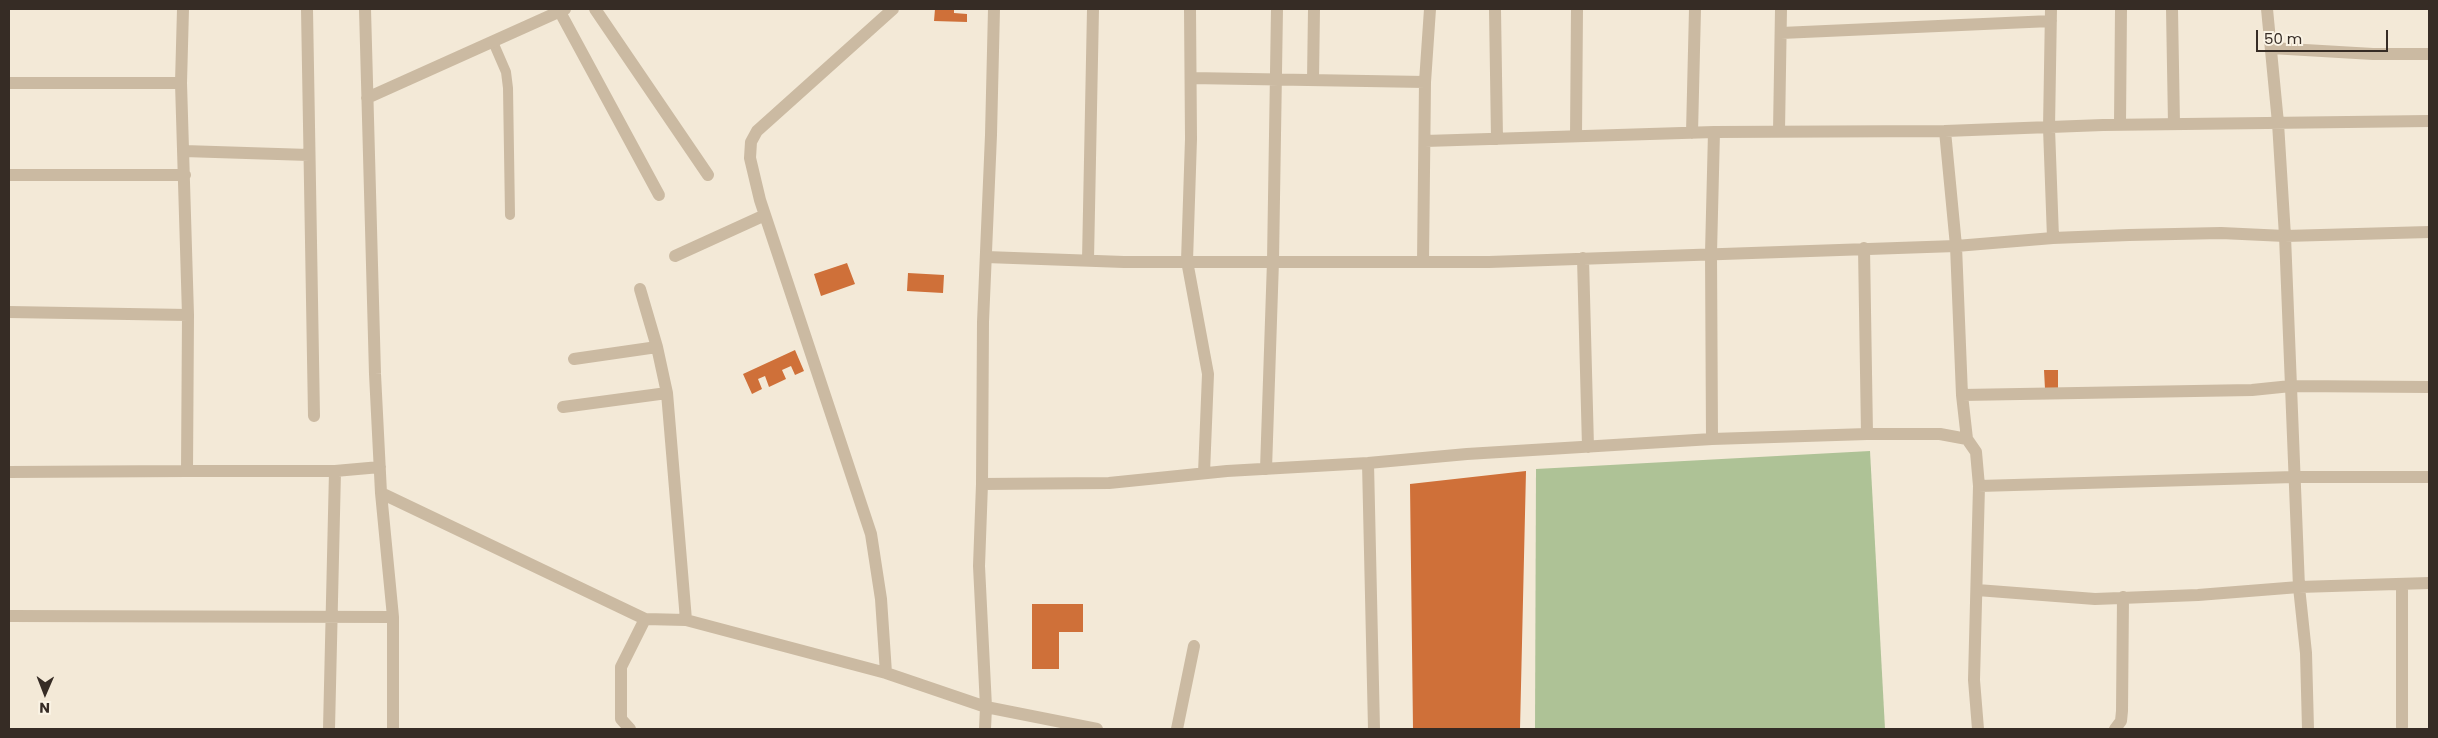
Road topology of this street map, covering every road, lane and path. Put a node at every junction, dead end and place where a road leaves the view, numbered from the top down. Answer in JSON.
{"nodes":[{"id":1,"x":183,"y":9,"type":"edge"},
{"id":2,"x":307,"y":9,"type":"edge"},
{"id":3,"x":365,"y":9,"type":"edge"},
{"id":4,"x":595,"y":9,"type":"edge"},
{"id":5,"x":893,"y":9,"type":"edge"},
{"id":6,"x":994,"y":9,"type":"edge"},
{"id":7,"x":1094,"y":9,"type":"edge"},
{"id":8,"x":1190,"y":9,"type":"edge"},
{"id":9,"x":1277,"y":9,"type":"edge"},
{"id":10,"x":1314,"y":9,"type":"edge"},
{"id":11,"x":1430,"y":9,"type":"edge"},
{"id":12,"x":1495,"y":9,"type":"edge"},
{"id":13,"x":1577,"y":9,"type":"edge"},
{"id":14,"x":1695,"y":9,"type":"edge"},
{"id":15,"x":1781,"y":9,"type":"edge"},
{"id":16,"x":2121,"y":9,"type":"edge"},
{"id":17,"x":2172,"y":9,"type":"edge"},
{"id":18,"x":2267,"y":9,"type":"edge"},
{"id":19,"x":562,"y":10,"type":"edge"},
{"id":20,"x":2051,"y":15,"type":"edge"},
{"id":21,"x":1781,"y":33,"type":"junction"},
{"id":22,"x":493,"y":42,"type":"junction"},
{"id":23,"x":2271,"y":48,"type":"junction"},
{"id":24,"x":2429,"y":54,"type":"edge"},
{"id":25,"x":1191,"y":78,"type":"junction"},
{"id":26,"x":1276,"y":79,"type":"junction"},
{"id":27,"x":1313,"y":80,"type":"junction"},
{"id":28,"x":1425,"y":82,"type":"junction"},
{"id":29,"x":9,"y":83,"type":"edge"},
{"id":30,"x":181,"y":83,"type":"junction"},
{"id":31,"x":367,"y":98,"type":"junction"},
{"id":32,"x":2429,"y":121,"type":"edge"},
{"id":33,"x":2278,"y":123,"type":"junction"},
{"id":34,"x":2120,"y":124,"type":"junction"},
{"id":35,"x":2174,"y":124,"type":"junction"},
{"id":36,"x":2049,"y":128,"type":"junction"},
{"id":37,"x":1779,"y":131,"type":"junction"},
{"id":38,"x":1945,"y":131,"type":"junction"},
{"id":39,"x":1714,"y":132,"type":"junction"},
{"id":40,"x":1692,"y":133,"type":"junction"},
{"id":41,"x":1576,"y":136,"type":"junction"},
{"id":42,"x":1497,"y":139,"type":"junction"},
{"id":43,"x":1425,"y":140,"type":"junction"},
{"id":44,"x":184,"y":152,"type":"junction"},
{"id":45,"x":309,"y":155,"type":"junction"},
{"id":46,"x":9,"y":175,"type":"edge"},
{"id":47,"x":185,"y":175,"type":"junction"},
{"id":48,"x":708,"y":175,"type":"dead end"},
{"id":49,"x":659,"y":195,"type":"dead end"},
{"id":50,"x":510,"y":214,"type":"dead end"},
{"id":51,"x":765,"y":215,"type":"junction"},
{"id":52,"x":2429,"y":232,"type":"edge"},
{"id":53,"x":2285,"y":236,"type":"junction"},
{"id":54,"x":2053,"y":238,"type":"junction"},
{"id":55,"x":1956,"y":246,"type":"junction"},
{"id":56,"x":1864,"y":248,"type":"junction"},
{"id":57,"x":1711,"y":253,"type":"junction"},
{"id":58,"x":675,"y":256,"type":"dead end"},
{"id":59,"x":986,"y":257,"type":"junction"},
{"id":60,"x":1582,"y":258,"type":"junction"},
{"id":61,"x":1088,"y":260,"type":"junction"},
{"id":62,"x":1187,"y":261,"type":"junction"},
{"id":63,"x":1273,"y":261,"type":"junction"},
{"id":64,"x":1423,"y":262,"type":"junction"},
{"id":65,"x":640,"y":288,"type":"dead end"},
{"id":66,"x":9,"y":312,"type":"edge"},
{"id":67,"x":188,"y":315,"type":"junction"},
{"id":68,"x":657,"y":347,"type":"junction"},
{"id":69,"x":574,"y":359,"type":"dead end"},
{"id":70,"x":2291,"y":386,"type":"junction"},
{"id":71,"x":2429,"y":386,"type":"edge"},
{"id":72,"x":667,"y":393,"type":"junction"},
{"id":73,"x":1962,"y":394,"type":"junction"},
{"id":74,"x":563,"y":407,"type":"dead end"},
{"id":75,"x":314,"y":416,"type":"dead end"},
{"id":76,"x":1866,"y":434,"type":"junction"},
{"id":77,"x":1712,"y":439,"type":"junction"},
{"id":78,"x":1967,"y":439,"type":"junction"},
{"id":79,"x":1588,"y":446,"type":"junction"},
{"id":80,"x":1368,"y":463,"type":"junction"},
{"id":81,"x":380,"y":468,"type":"junction"},
{"id":82,"x":1266,"y":468,"type":"junction"},
{"id":83,"x":187,"y":471,"type":"junction"},
{"id":84,"x":335,"y":471,"type":"junction"},
{"id":85,"x":9,"y":472,"type":"edge"},
{"id":86,"x":1204,"y":473,"type":"junction"},
{"id":87,"x":2294,"y":477,"type":"junction"},
{"id":88,"x":2429,"y":477,"type":"edge"},
{"id":89,"x":982,"y":484,"type":"junction"},
{"id":90,"x":1979,"y":486,"type":"junction"},
{"id":91,"x":381,"y":493,"type":"junction"},
{"id":92,"x":2429,"y":583,"type":"edge"},
{"id":93,"x":2402,"y":585,"type":"junction"},
{"id":94,"x":2299,"y":587,"type":"junction"},
{"id":95,"x":1977,"y":590,"type":"junction"},
{"id":96,"x":2123,"y":597,"type":"junction"},
{"id":97,"x":9,"y":616,"type":"edge"},
{"id":98,"x":393,"y":617,"type":"junction"},
{"id":99,"x":331,"y":618,"type":"junction"},
{"id":100,"x":645,"y":619,"type":"junction"},
{"id":101,"x":686,"y":620,"type":"junction"},
{"id":102,"x":1194,"y":646,"type":"dead end"},
{"id":103,"x":886,"y":673,"type":"junction"},
{"id":104,"x":986,"y":706,"type":"junction"},
{"id":105,"x":2402,"y":728,"type":"dead end"},
{"id":106,"x":329,"y":729,"type":"edge"},
{"id":107,"x":394,"y":729,"type":"edge"},
{"id":108,"x":630,"y":729,"type":"edge"},
{"id":109,"x":984,"y":729,"type":"edge"},
{"id":110,"x":1097,"y":729,"type":"edge"},
{"id":111,"x":1176,"y":729,"type":"edge"},
{"id":112,"x":1374,"y":729,"type":"edge"},
{"id":113,"x":1978,"y":729,"type":"edge"},
{"id":114,"x":2115,"y":729,"type":"edge"},
{"id":115,"x":2308,"y":729,"type":"edge"}],
"edges":[{"from":1,"to":30,"type":"street"},
{"from":2,"to":45,"type":"street"},
{"from":3,"to":31,"type":"street"},
{"from":4,"to":48,"type":"street"},
{"from":5,"to":51,"type":"street"},
{"from":6,"to":59,"type":"street"},
{"from":7,"to":61,"type":"street"},
{"from":8,"to":25,"type":"street"},
{"from":9,"to":26,"type":"street"},
{"from":10,"to":27,"type":"street"},
{"from":11,"to":28,"type":"street"},
{"from":12,"to":42,"type":"street"},
{"from":13,"to":41,"type":"street"},
{"from":14,"to":40,"type":"street"},
{"from":15,"to":21,"type":"street"},
{"from":16,"to":34,"type":"street"},
{"from":17,"to":35,"type":"street"},
{"from":18,"to":23,"type":"street"},
{"from":19,"to":22,"type":"street"},
{"from":19,"to":49,"type":"street"},
{"from":20,"to":21,"type":"street"},
{"from":20,"to":36,"type":"street"},
{"from":21,"to":37,"type":"street"},
{"from":22,"to":31,"type":"street"},
{"from":22,"to":50,"type":"lane"},
{"from":23,"to":24,"type":"street"},
{"from":23,"to":33,"type":"street"},
{"from":25,"to":26,"type":"street"},
{"from":25,"to":62,"type":"street"},
{"from":26,"to":27,"type":"street"},
{"from":26,"to":63,"type":"street"},
{"from":27,"to":28,"type":"street"},
{"from":28,"to":43,"type":"street"},
{"from":29,"to":30,"type":"street"},
{"from":30,"to":44,"type":"street"},
{"from":31,"to":81,"type":"street"},
{"from":32,"to":33,"type":"street"},
{"from":33,"to":35,"type":"street"},
{"from":33,"to":53,"type":"street"},
{"from":34,"to":35,"type":"street"},
{"from":34,"to":36,"type":"street"},
{"from":36,"to":38,"type":"street"},
{"from":36,"to":54,"type":"street"},
{"from":37,"to":38,"type":"street"},
{"from":37,"to":39,"type":"street"},
{"from":38,"to":55,"type":"street"},
{"from":39,"to":40,"type":"street"},
{"from":39,"to":57,"type":"street"},
{"from":40,"to":41,"type":"street"},
{"from":41,"to":42,"type":"street"},
{"from":42,"to":43,"type":"street"},
{"from":43,"to":64,"type":"street"},
{"from":44,"to":45,"type":"street"},
{"from":44,"to":47,"type":"street"},
{"from":45,"to":75,"type":"street"},
{"from":46,"to":47,"type":"street"},
{"from":47,"to":67,"type":"street"},
{"from":51,"to":58,"type":"street"},
{"from":51,"to":103,"type":"street"},
{"from":52,"to":53,"type":"street"},
{"from":53,"to":54,"type":"street"},
{"from":53,"to":70,"type":"street"},
{"from":54,"to":55,"type":"street"},
{"from":55,"to":56,"type":"street"},
{"from":55,"to":73,"type":"street"},
{"from":56,"to":57,"type":"street"},
{"from":56,"to":76,"type":"street"},
{"from":57,"to":60,"type":"street"},
{"from":57,"to":77,"type":"street"},
{"from":59,"to":61,"type":"street"},
{"from":59,"to":89,"type":"street"},
{"from":60,"to":64,"type":"street"},
{"from":60,"to":79,"type":"street"},
{"from":61,"to":62,"type":"street"},
{"from":62,"to":63,"type":"street"},
{"from":62,"to":86,"type":"street"},
{"from":63,"to":64,"type":"street"},
{"from":63,"to":82,"type":"street"},
{"from":65,"to":68,"type":"street"},
{"from":66,"to":67,"type":"street"},
{"from":67,"to":83,"type":"street"},
{"from":68,"to":69,"type":"street"},
{"from":68,"to":72,"type":"street"},
{"from":70,"to":71,"type":"street"},
{"from":70,"to":73,"type":"street"},
{"from":70,"to":87,"type":"street"},
{"from":72,"to":74,"type":"street"},
{"from":72,"to":101,"type":"street"},
{"from":73,"to":78,"type":"street"},
{"from":76,"to":77,"type":"street"},
{"from":76,"to":78,"type":"street"},
{"from":77,"to":79,"type":"street"},
{"from":78,"to":90,"type":"street"},
{"from":79,"to":80,"type":"street"},
{"from":80,"to":82,"type":"street"},
{"from":80,"to":112,"type":"street"},
{"from":81,"to":84,"type":"street"},
{"from":81,"to":91,"type":"street"},
{"from":82,"to":86,"type":"street"},
{"from":83,"to":84,"type":"street"},
{"from":83,"to":85,"type":"street"},
{"from":84,"to":99,"type":"street"},
{"from":86,"to":89,"type":"street"},
{"from":87,"to":88,"type":"street"},
{"from":87,"to":90,"type":"street"},
{"from":87,"to":94,"type":"street"},
{"from":89,"to":104,"type":"street"},
{"from":90,"to":95,"type":"street"},
{"from":91,"to":98,"type":"street"},
{"from":91,"to":100,"type":"street"},
{"from":92,"to":93,"type":"street"},
{"from":93,"to":94,"type":"street"},
{"from":93,"to":105,"type":"street"},
{"from":94,"to":96,"type":"street"},
{"from":94,"to":115,"type":"street"},
{"from":95,"to":96,"type":"street"},
{"from":95,"to":113,"type":"street"},
{"from":96,"to":114,"type":"street"},
{"from":97,"to":99,"type":"street"},
{"from":98,"to":99,"type":"street"},
{"from":98,"to":107,"type":"street"},
{"from":99,"to":106,"type":"street"},
{"from":100,"to":101,"type":"street"},
{"from":100,"to":108,"type":"street"},
{"from":101,"to":103,"type":"street"},
{"from":102,"to":111,"type":"street"},
{"from":103,"to":104,"type":"street"},
{"from":104,"to":109,"type":"street"},
{"from":104,"to":110,"type":"street"}]}
